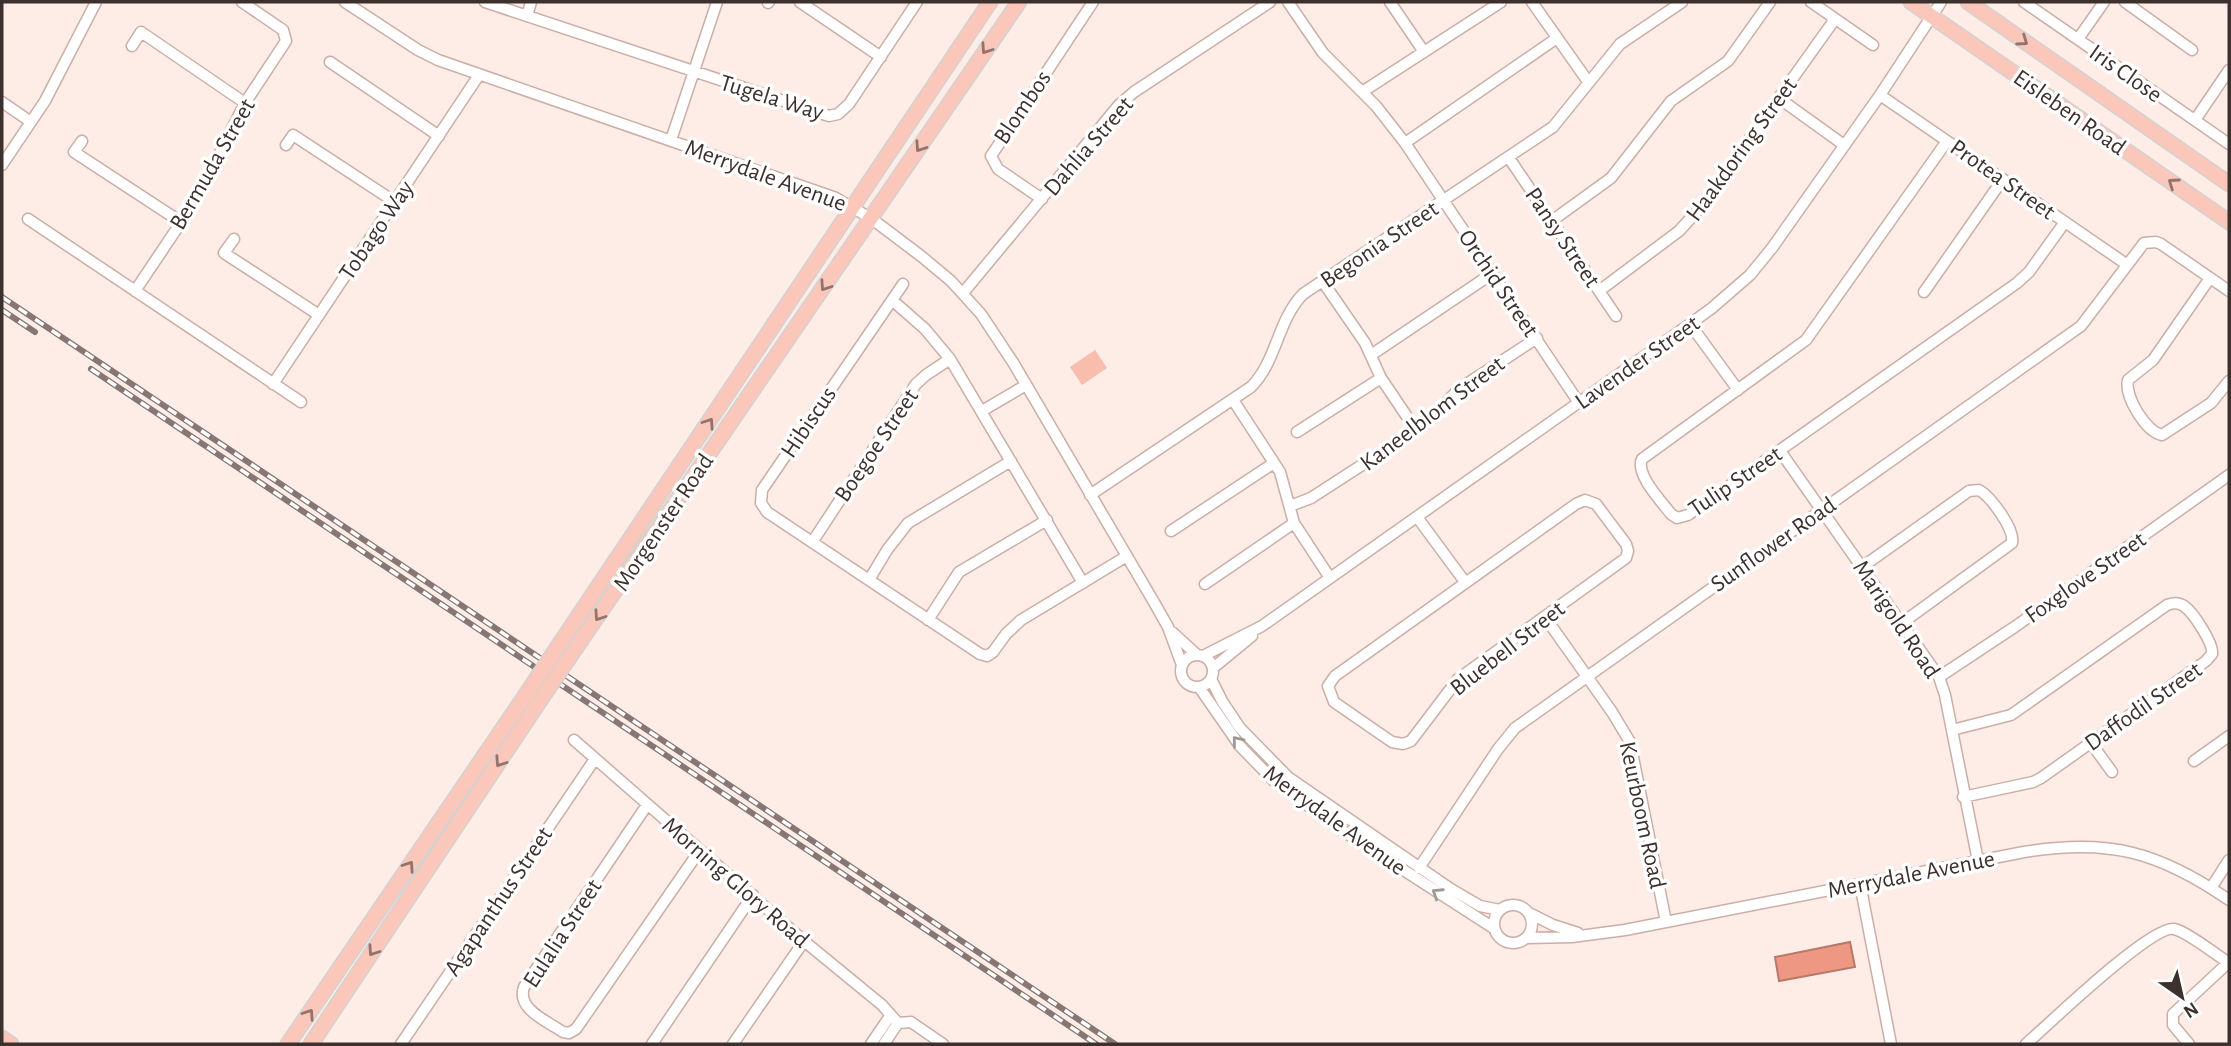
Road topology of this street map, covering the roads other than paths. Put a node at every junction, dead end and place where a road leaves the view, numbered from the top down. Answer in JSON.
{"nodes":[{"id":1,"x":96,"y":2,"type":"edge"},
{"id":2,"x":242,"y":2,"type":"edge"},
{"id":3,"x":345,"y":2,"type":"edge"},
{"id":4,"x":485,"y":2,"type":"edge"},
{"id":5,"x":531,"y":2,"type":"edge"},
{"id":6,"x":717,"y":2,"type":"edge"},
{"id":7,"x":800,"y":2,"type":"edge"},
{"id":8,"x":917,"y":2,"type":"edge"},
{"id":9,"x":990,"y":2,"type":"edge"},
{"id":10,"x":1019,"y":2,"type":"edge"},
{"id":11,"x":1093,"y":2,"type":"edge"},
{"id":12,"x":1270,"y":2,"type":"edge"},
{"id":13,"x":1288,"y":2,"type":"edge"},
{"id":14,"x":1390,"y":2,"type":"edge"},
{"id":15,"x":1501,"y":2,"type":"edge"},
{"id":16,"x":1682,"y":2,"type":"edge"},
{"id":17,"x":1770,"y":2,"type":"edge"},
{"id":18,"x":1811,"y":2,"type":"edge"},
{"id":19,"x":1911,"y":2,"type":"edge"},
{"id":20,"x":1941,"y":2,"type":"edge"},
{"id":21,"x":1968,"y":2,"type":"edge"},
{"id":22,"x":2024,"y":2,"type":"edge"},
{"id":23,"x":2104,"y":2,"type":"edge"},
{"id":24,"x":2125,"y":2,"type":"edge"},
{"id":25,"x":1539,"y":4,"type":"edge"},
{"id":26,"x":1931,"y":15,"type":"junction"},
{"id":27,"x":527,"y":16,"type":"junction"},
{"id":28,"x":1835,"y":19,"type":"junction"},
{"id":29,"x":1558,"y":38,"type":"junction"},
{"id":30,"x":2078,"y":39,"type":"junction"},
{"id":31,"x":1872,"y":45,"type":"dead end"},
{"id":32,"x":132,"y":46,"type":"dead end"},
{"id":33,"x":2192,"y":50,"type":"dead end"},
{"id":34,"x":1424,"y":52,"type":"junction"},
{"id":35,"x":881,"y":57,"type":"junction"},
{"id":36,"x":330,"y":62,"type":"dead end"},
{"id":37,"x":2229,"y":70,"type":"edge"},
{"id":38,"x":694,"y":72,"type":"junction"},
{"id":39,"x":479,"y":75,"type":"junction"},
{"id":40,"x":1589,"y":83,"type":"junction"},
{"id":41,"x":2226,"y":83,"type":"edge"},
{"id":42,"x":1362,"y":92,"type":"junction"},
{"id":43,"x":1880,"y":95,"type":"junction"},
{"id":44,"x":1780,"y":99,"type":"junction"},
{"id":45,"x":2,"y":102,"type":"edge"},
{"id":46,"x":246,"y":103,"type":"junction"},
{"id":47,"x":2195,"y":120,"type":"junction"},
{"id":48,"x":31,"y":122,"type":"junction"},
{"id":49,"x":439,"y":136,"type":"junction"},
{"id":50,"x":671,"y":140,"type":"junction"},
{"id":51,"x":82,"y":141,"type":"dead end"},
{"id":52,"x":1947,"y":141,"type":"junction"},
{"id":53,"x":1405,"y":143,"type":"junction"},
{"id":54,"x":2229,"y":144,"type":"edge"},
{"id":55,"x":286,"y":145,"type":"dead end"},
{"id":56,"x":1844,"y":145,"type":"junction"},
{"id":57,"x":1508,"y":158,"type":"junction"},
{"id":58,"x":2,"y":165,"type":"edge"},
{"id":59,"x":2003,"y":179,"type":"junction"},
{"id":60,"x":2229,"y":184,"type":"edge"},
{"id":61,"x":1042,"y":199,"type":"junction"},
{"id":62,"x":1443,"y":201,"type":"junction"},
{"id":63,"x":395,"y":202,"type":"junction"},
{"id":64,"x":852,"y":206,"type":"junction"},
{"id":65,"x":28,"y":219,"type":"dead end"},
{"id":66,"x":872,"y":219,"type":"junction"},
{"id":67,"x":1552,"y":220,"type":"junction"},
{"id":68,"x":181,"y":222,"type":"junction"},
{"id":69,"x":2065,"y":222,"type":"junction"},
{"id":70,"x":2229,"y":222,"type":"edge"},
{"id":71,"x":234,"y":239,"type":"dead end"},
{"id":72,"x":2126,"y":264,"type":"junction"},
{"id":73,"x":1493,"y":273,"type":"junction"},
{"id":74,"x":2210,"y":278,"type":"junction"},
{"id":75,"x":1323,"y":282,"type":"junction"},
{"id":76,"x":902,"y":284,"type":"dead end"},
{"id":77,"x":1599,"y":290,"type":"junction"},
{"id":78,"x":135,"y":291,"type":"junction"},
{"id":79,"x":2229,"y":291,"type":"edge"},
{"id":80,"x":1924,"y":292,"type":"dead end"},
{"id":81,"x":963,"y":293,"type":"junction"},
{"id":82,"x":892,"y":300,"type":"junction"},
{"id":83,"x":319,"y":315,"type":"junction"},
{"id":84,"x":1616,"y":316,"type":"dead end"},
{"id":85,"x":1690,"y":324,"type":"junction"},
{"id":86,"x":1537,"y":338,"type":"junction"},
{"id":87,"x":1371,"y":355,"type":"junction"},
{"id":88,"x":950,"y":359,"type":"junction"},
{"id":89,"x":1381,"y":378,"type":"junction"},
{"id":90,"x":2229,"y":381,"type":"edge"},
{"id":91,"x":273,"y":384,"type":"junction"},
{"id":92,"x":1026,"y":385,"type":"junction"},
{"id":93,"x":1738,"y":390,"type":"junction"},
{"id":94,"x":1233,"y":400,"type":"junction"},
{"id":95,"x":300,"y":402,"type":"dead end"},
{"id":96,"x":1579,"y":403,"type":"junction"},
{"id":97,"x":982,"y":411,"type":"junction"},
{"id":98,"x":1416,"y":430,"type":"junction"},
{"id":99,"x":1297,"y":432,"type":"dead end"},
{"id":100,"x":1780,"y":450,"type":"junction"},
{"id":101,"x":1011,"y":461,"type":"junction"},
{"id":102,"x":1274,"y":463,"type":"junction"},
{"id":103,"x":2229,"y":475,"type":"edge"},
{"id":104,"x":1090,"y":495,"type":"junction"},
{"id":105,"x":1290,"y":506,"type":"junction"},
{"id":106,"x":1822,"y":510,"type":"junction"},
{"id":107,"x":1417,"y":517,"type":"junction"},
{"id":108,"x":1047,"y":520,"type":"junction"},
{"id":109,"x":1294,"y":523,"type":"junction"},
{"id":110,"x":1171,"y":531,"type":"dead end"},
{"id":111,"x":813,"y":541,"type":"junction"},
{"id":112,"x":1126,"y":556,"type":"junction"},
{"id":113,"x":1862,"y":567,"type":"junction"},
{"id":114,"x":1330,"y":578,"type":"junction"},
{"id":115,"x":869,"y":580,"type":"junction"},
{"id":116,"x":1465,"y":582,"type":"junction"},
{"id":117,"x":1083,"y":583,"type":"junction"},
{"id":118,"x":1205,"y":584,"type":"dead end"},
{"id":119,"x":1545,"y":617,"type":"junction"},
{"id":120,"x":928,"y":620,"type":"junction"},
{"id":121,"x":1902,"y":623,"type":"junction"},
{"id":122,"x":1262,"y":626,"type":"junction"},
{"id":123,"x":1168,"y":627,"type":"junction"},
{"id":124,"x":1200,"y":655,"type":"junction"},
{"id":125,"x":1182,"y":665,"type":"junction"},
{"id":126,"x":1212,"y":674,"type":"junction"},
{"id":127,"x":1586,"y":677,"type":"junction"},
{"id":128,"x":1939,"y":677,"type":"junction"},
{"id":129,"x":1199,"y":687,"type":"junction"},
{"id":130,"x":1952,"y":730,"type":"junction"},
{"id":131,"x":2229,"y":736,"type":"edge"},
{"id":132,"x":575,"y":740,"type":"dead end"},
{"id":133,"x":2091,"y":743,"type":"junction"},
{"id":134,"x":595,"y":759,"type":"junction"},
{"id":135,"x":2194,"y":761,"type":"dead end"},
{"id":136,"x":2112,"y":772,"type":"dead end"},
{"id":137,"x":1315,"y":797,"type":"junction"},
{"id":138,"x":1964,"y":797,"type":"junction"},
{"id":139,"x":647,"y":805,"type":"junction"},
{"id":140,"x":1315,"y":811,"type":"junction"},
{"id":141,"x":700,"y":850,"type":"junction"},
{"id":142,"x":2229,"y":860,"type":"edge"},
{"id":143,"x":1978,"y":861,"type":"junction"},
{"id":144,"x":1419,"y":868,"type":"junction"},
{"id":145,"x":1860,"y":884,"type":"junction"},
{"id":146,"x":2211,"y":888,"type":"junction"},
{"id":147,"x":752,"y":895,"type":"junction"},
{"id":148,"x":2229,"y":900,"type":"edge"},
{"id":149,"x":1500,"y":910,"type":"junction"},
{"id":150,"x":1529,"y":913,"type":"junction"},
{"id":151,"x":1666,"y":922,"type":"junction"},
{"id":152,"x":1495,"y":929,"type":"junction"},
{"id":153,"x":1584,"y":934,"type":"junction"},
{"id":154,"x":1526,"y":938,"type":"junction"},
{"id":155,"x":804,"y":941,"type":"junction"},
{"id":156,"x":2229,"y":963,"type":"edge"},
{"id":157,"x":894,"y":1019,"type":"junction"},
{"id":158,"x":2,"y":1038,"type":"edge"},
{"id":159,"x":11,"y":1044,"type":"edge"},
{"id":160,"x":288,"y":1044,"type":"edge"},
{"id":161,"x":311,"y":1044,"type":"edge"},
{"id":162,"x":401,"y":1044,"type":"edge"},
{"id":163,"x":652,"y":1044,"type":"edge"},
{"id":164,"x":733,"y":1044,"type":"edge"},
{"id":165,"x":871,"y":1044,"type":"edge"},
{"id":166,"x":884,"y":1044,"type":"edge"},
{"id":167,"x":943,"y":1044,"type":"edge"},
{"id":168,"x":1891,"y":1044,"type":"edge"},
{"id":169,"x":2026,"y":1044,"type":"edge"},
{"id":170,"x":2189,"y":1044,"type":"edge"}],
"edges":[{"from":1,"to":48,"type":"street"},
{"from":2,"to":46,"type":"street","name":"Bermuda Street"},
{"from":3,"to":39,"type":"street","name":"Merrydale Avenue"},
{"from":4,"to":27,"type":"street"},
{"from":5,"to":27,"type":"street"},
{"from":6,"to":38,"type":"street"},
{"from":7,"to":35,"type":"street"},
{"from":8,"to":35,"type":"street","name":"Tugela Way"},
{"from":9,"to":64,"type":"main road","name":"Morgenster Road"},
{"from":10,"to":66,"type":"main road","name":"Morgenster Road","one_way":true},
{"from":11,"to":61,"type":"street","name":"Blombos"},
{"from":12,"to":61,"type":"street","name":"Dahlia Street"},
{"from":13,"to":42,"type":"street","name":"Orchid Street"},
{"from":14,"to":34,"type":"street"},
{"from":15,"to":34,"type":"street"},
{"from":16,"to":40,"type":"street","name":"Begonia Street"},
{"from":17,"to":67,"type":"street"},
{"from":18,"to":28,"type":"street"},
{"from":19,"to":26,"type":"main road","name":"Eisleben Road"},
{"from":20,"to":26,"type":"street","name":"Lavender Street"},
{"from":21,"to":60,"type":"main road","name":"Eisleben Road","one_way":true},
{"from":22,"to":30,"type":"street","name":"Iris Close"},
{"from":23,"to":30,"type":"street"},
{"from":24,"to":33,"type":"street"},
{"from":25,"to":29,"type":"street"},
{"from":26,"to":43,"type":"street","name":"Lavender Street"},
{"from":70,"to":26,"type":"main road","name":"Eisleben Road","one_way":true},
{"from":27,"to":38,"type":"street"},
{"from":28,"to":31,"type":"street"},
{"from":28,"to":44,"type":"street","name":"Haakdoring Street"},
{"from":29,"to":40,"type":"street"},
{"from":29,"to":53,"type":"street"},
{"from":30,"to":47,"type":"street","name":"Iris Close"},
{"from":32,"to":46,"type":"street"},
{"from":34,"to":42,"type":"street"},
{"from":35,"to":38,"type":"street","name":"Tugela Way"},
{"from":36,"to":49,"type":"street"},
{"from":37,"to":41,"type":"street"},
{"from":38,"to":50,"type":"street"},
{"from":39,"to":49,"type":"street","name":"Tobago Way"},
{"from":39,"to":50,"type":"street","name":"Merrydale Avenue"},
{"from":40,"to":57,"type":"street","name":"Begonia Street"},
{"from":41,"to":47,"type":"street"},
{"from":42,"to":53,"type":"street","name":"Orchid Street"},
{"from":43,"to":52,"type":"street","name":"Protea Street"},
{"from":43,"to":56,"type":"street","name":"Lavender Street"},
{"from":44,"to":56,"type":"street"},
{"from":44,"to":77,"type":"street","name":"Haakdoring Street"},
{"from":45,"to":48,"type":"street"},
{"from":46,"to":68,"type":"street","name":"Bermuda Street"},
{"from":47,"to":54,"type":"street","name":"Iris Close"},
{"from":48,"to":58,"type":"street"},
{"from":49,"to":63,"type":"street","name":"Tobago Way"},
{"from":50,"to":64,"type":"street","name":"Merrydale Avenue"},
{"from":51,"to":68,"type":"street"},
{"from":52,"to":59,"type":"street","name":"Protea Street"},
{"from":52,"to":93,"type":"street","name":"Tulip Street"},
{"from":53,"to":62,"type":"street","name":"Orchid Street"},
{"from":55,"to":63,"type":"street"},
{"from":56,"to":85,"type":"street","name":"Lavender Street"},
{"from":57,"to":62,"type":"street","name":"Begonia Street"},
{"from":57,"to":67,"type":"street","name":"Pansy Street"},
{"from":59,"to":69,"type":"street","name":"Protea Street"},
{"from":59,"to":80,"type":"street"},
{"from":61,"to":81,"type":"street","name":"Dahlia Street"},
{"from":62,"to":73,"type":"street","name":"Orchid Street"},
{"from":62,"to":75,"type":"street","name":"Begonia Street"},
{"from":63,"to":83,"type":"street","name":"Tobago Way"},
{"from":64,"to":66,"type":"street","name":"Merrydale Avenue"},
{"from":160,"to":64,"type":"main road","name":"Morgenster Road","one_way":true,"bridge":true},
{"from":65,"to":78,"type":"street"},
{"from":66,"to":81,"type":"street","name":"Merrydale Avenue"},
{"from":66,"to":161,"type":"main road","name":"Morgenster Road","one_way":true,"bridge":true},
{"from":67,"to":77,"type":"street","name":"Pansy Street"},
{"from":68,"to":78,"type":"street","name":"Bermuda Street"},
{"from":69,"to":72,"type":"street","name":"Protea Street"},
{"from":69,"to":100,"type":"street","name":"Tulip Street"},
{"from":71,"to":83,"type":"street"},
{"from":72,"to":74,"type":"street","name":"Sunflower Road"},
{"from":72,"to":106,"type":"street","name":"Sunflower Road"},
{"from":73,"to":86,"type":"street","name":"Orchid Street"},
{"from":73,"to":87,"type":"street"},
{"from":74,"to":79,"type":"street"},
{"from":74,"to":90,"type":"street"},
{"from":75,"to":87,"type":"street"},
{"from":75,"to":94,"type":"street","name":"Begonia Street"},
{"from":76,"to":82,"type":"street","name":"Hibiscus"},
{"from":77,"to":84,"type":"street","name":"Pansy Street"},
{"from":78,"to":91,"type":"street"},
{"from":81,"to":92,"type":"street","name":"Merrydale Avenue"},
{"from":82,"to":88,"type":"street"},
{"from":82,"to":111,"type":"street","name":"Hibiscus"},
{"from":83,"to":91,"type":"street","name":"Tobago Way"},
{"from":85,"to":93,"type":"street"},
{"from":85,"to":96,"type":"street","name":"Lavender Street"},
{"from":86,"to":96,"type":"street","name":"Orchid Street"},
{"from":86,"to":98,"type":"street","name":"Kaneelblom Street"},
{"from":87,"to":89,"type":"street"},
{"from":88,"to":97,"type":"street"},
{"from":88,"to":111,"type":"street","name":"Boegoe Street"},
{"from":89,"to":98,"type":"street"},
{"from":89,"to":99,"type":"street"},
{"from":91,"to":95,"type":"street"},
{"from":92,"to":97,"type":"street"},
{"from":92,"to":104,"type":"street","name":"Merrydale Avenue"},
{"from":93,"to":100,"type":"street","name":"Tulip Street"},
{"from":94,"to":102,"type":"street"},
{"from":94,"to":104,"type":"street","name":"Begonia Street"},
{"from":96,"to":107,"type":"street","name":"Lavender Street"},
{"from":97,"to":101,"type":"street"},
{"from":98,"to":105,"type":"street","name":"Kaneelblom Street"},
{"from":100,"to":106,"type":"street","name":"Marigold Road"},
{"from":101,"to":108,"type":"street"},
{"from":101,"to":115,"type":"street"},
{"from":102,"to":105,"type":"street"},
{"from":102,"to":110,"type":"street"},
{"from":103,"to":128,"type":"street","name":"Foxglove Street"},
{"from":104,"to":112,"type":"street","name":"Merrydale Avenue"},
{"from":105,"to":109,"type":"street"},
{"from":106,"to":113,"type":"street","name":"Marigold Road"},
{"from":106,"to":127,"type":"street","name":"Sunflower Road"},
{"from":107,"to":114,"type":"street","name":"Lavender Street"},
{"from":107,"to":116,"type":"street"},
{"from":108,"to":117,"type":"street"},
{"from":108,"to":120,"type":"street"},
{"from":109,"to":114,"type":"street"},
{"from":109,"to":118,"type":"street"},
{"from":111,"to":115,"type":"street","name":"Hibiscus"},
{"from":112,"to":117,"type":"street","name":"Hibiscus"},
{"from":112,"to":123,"type":"street","name":"Merrydale Avenue"},
{"from":113,"to":121,"type":"street","name":"Marigold Road"},
{"from":113,"to":121,"type":"street"},
{"from":114,"to":122,"type":"street","name":"Lavender Street"},
{"from":115,"to":120,"type":"street","name":"Hibiscus"},
{"from":116,"to":119,"type":"street","name":"Bluebell Street"},
{"from":116,"to":119,"type":"street","name":"Bluebell Street"},
{"from":117,"to":120,"type":"street","name":"Hibiscus"},
{"from":119,"to":127,"type":"street","name":"Keurboom Road"},
{"from":121,"to":128,"type":"street","name":"Marigold Road"},
{"from":122,"to":124,"type":"street","name":"Lavender Street"},
{"from":122,"to":126,"type":"street","name":"Lavender Street"},
{"from":123,"to":124,"type":"street","name":"Merrydale Avenue"},
{"from":123,"to":125,"type":"street","name":"Merrydale Avenue"},
{"from":124,"to":125,"type":"street"},
{"from":124,"to":126,"type":"street"},
{"from":125,"to":129,"type":"street"},
{"from":126,"to":129,"type":"street"},
{"from":126,"to":137,"type":"street","name":"Merrydale Avenue"},
{"from":127,"to":144,"type":"street","name":"Sunflower Road"},
{"from":127,"to":151,"type":"street","name":"Keurboom Road"},
{"from":128,"to":130,"type":"street","name":"Marigold Road"},
{"from":140,"to":129,"type":"street","name":"Merrydale Avenue","one_way":true},
{"from":130,"to":133,"type":"street","name":"Daffodil Street"},
{"from":130,"to":138,"type":"street","name":"Marigold Road"},
{"from":131,"to":135,"type":"street"},
{"from":132,"to":134,"type":"street","name":"Morning Glory Road"},
{"from":133,"to":136,"type":"street"},
{"from":133,"to":138,"type":"street","name":"Daffodil Street"},
{"from":134,"to":139,"type":"street","name":"Morning Glory Road"},
{"from":134,"to":162,"type":"street","name":"Agapanthus Street"},
{"from":137,"to":140,"type":"street"},
{"from":137,"to":144,"type":"street","name":"Merrydale Avenue"},
{"from":138,"to":143,"type":"street","name":"Marigold Road"},
{"from":139,"to":141,"type":"street","name":"Morning Glory Road"},
{"from":139,"to":141,"type":"street","name":"Eulalia Street"},
{"from":152,"to":140,"type":"street","name":"Merrydale Avenue","one_way":true},
{"from":141,"to":147,"type":"street","name":"Morning Glory Road"},
{"from":142,"to":146,"type":"street"},
{"from":143,"to":145,"type":"street","name":"Merrydale Avenue"},
{"from":143,"to":146,"type":"street","name":"Merrydale Avenue"},
{"from":144,"to":149,"type":"street","name":"Merrydale Avenue"},
{"from":145,"to":151,"type":"street","name":"Merrydale Avenue"},
{"from":145,"to":168,"type":"street"},
{"from":146,"to":148,"type":"street","name":"Merrydale Avenue"},
{"from":147,"to":155,"type":"street","name":"Morning Glory Road"},
{"from":147,"to":163,"type":"street"},
{"from":149,"to":150,"type":"street"},
{"from":149,"to":152,"type":"street"},
{"from":150,"to":153,"type":"street","name":"Merrydale Avenue"},
{"from":150,"to":154,"type":"street"},
{"from":151,"to":153,"type":"street","name":"Merrydale Avenue"},
{"from":152,"to":154,"type":"street"},
{"from":153,"to":154,"type":"street","name":"Merrydale Avenue"},
{"from":155,"to":157,"type":"street","name":"Morning Glory Road"},
{"from":155,"to":164,"type":"street"},
{"from":156,"to":169,"type":"street"},
{"from":156,"to":170,"type":"street"},
{"from":157,"to":165,"type":"street"},
{"from":157,"to":166,"type":"street"},
{"from":157,"to":167,"type":"street"},
{"from":158,"to":159,"type":"main road"}]}
